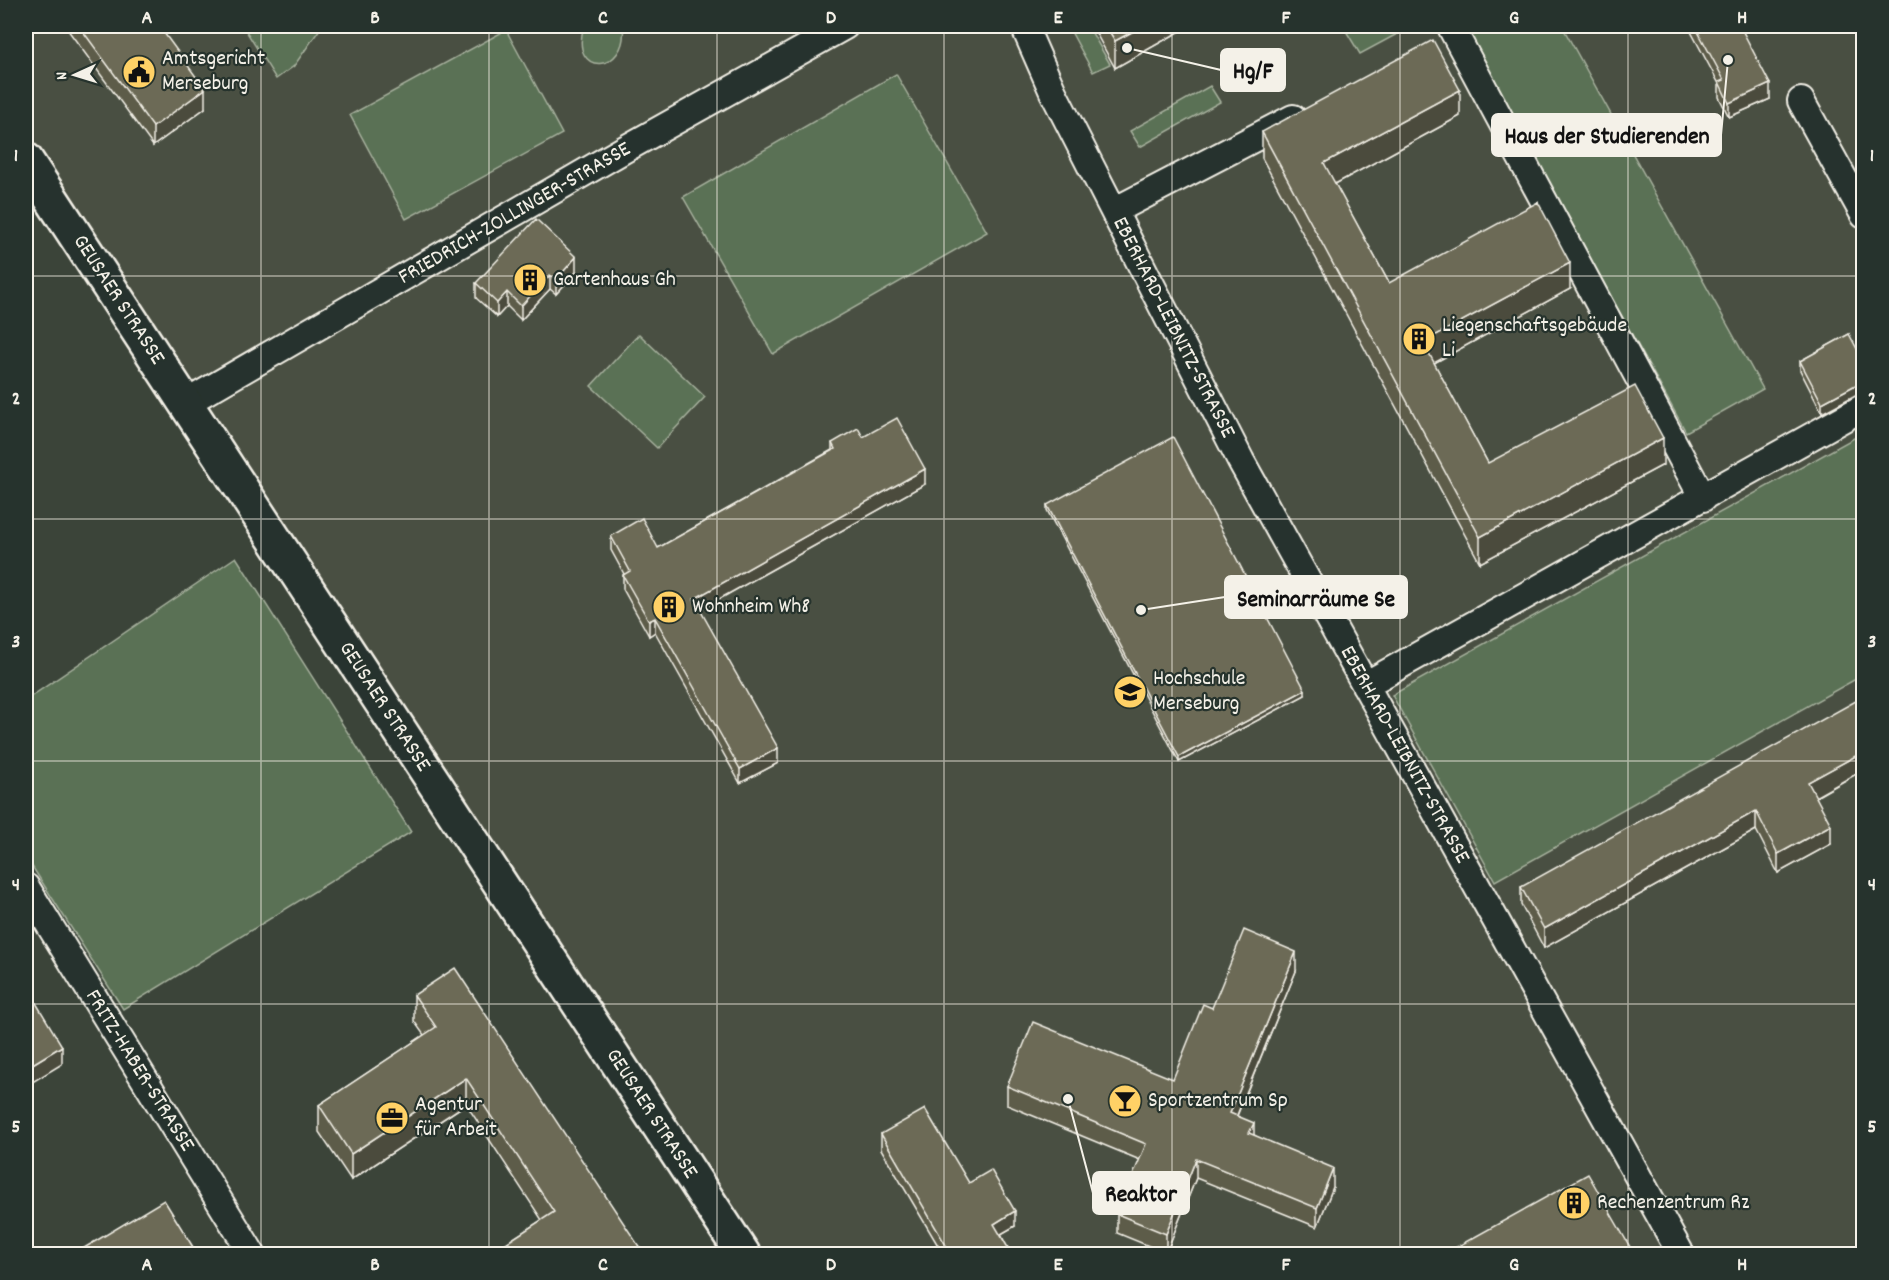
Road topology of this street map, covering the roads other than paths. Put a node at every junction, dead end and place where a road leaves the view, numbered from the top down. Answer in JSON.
{"nodes":[{"id":1,"x":845,"y":26,"type":"edge"},
{"id":2,"x":1024,"y":26,"type":"edge"},
{"id":3,"x":1447,"y":32,"type":"edge"},
{"id":4,"x":1801,"y":101,"type":"dead end"},
{"id":5,"x":1314,"y":106,"type":"edge"},
{"id":6,"x":26,"y":160,"type":"edge"},
{"id":7,"x":1114,"y":211,"type":"junction"},
{"id":8,"x":1863,"y":215,"type":"edge"},
{"id":9,"x":186,"y":403,"type":"junction"},
{"id":10,"x":1863,"y":407,"type":"edge"},
{"id":11,"x":1703,"y":498,"type":"junction"},
{"id":12,"x":1365,"y":685,"type":"junction"},
{"id":13,"x":26,"y":887,"type":"edge"},
{"id":14,"x":252,"y":1254,"type":"edge"},
{"id":15,"x":743,"y":1254,"type":"edge"},
{"id":16,"x":1681,"y":1254,"type":"edge"}],
"edges":[{"from":1,"to":9,"type":"street","name":"FRIEDRICH-ZOLLINGER-STRASSE"},
{"from":2,"to":7,"type":"street","name":"EBERHARD-LEIBNITZ-STRASSE"},
{"from":3,"to":11,"type":"street"},
{"from":4,"to":8,"type":"street"},
{"from":5,"to":7,"type":"street"},
{"from":6,"to":9,"type":"street","name":"GEUSAER STRASSE"},
{"from":7,"to":12,"type":"street","name":"EBERHARD-LEIBNITZ-STRASSE"},
{"from":9,"to":15,"type":"street","name":"GEUSAER STRASSE"},
{"from":10,"to":11,"type":"street"},
{"from":11,"to":12,"type":"street"},
{"from":12,"to":16,"type":"street","name":"EBERHARD-LEIBNITZ-STRASSE"},
{"from":13,"to":14,"type":"street","name":"FRITZ-HABER-STRASSE"}]}
